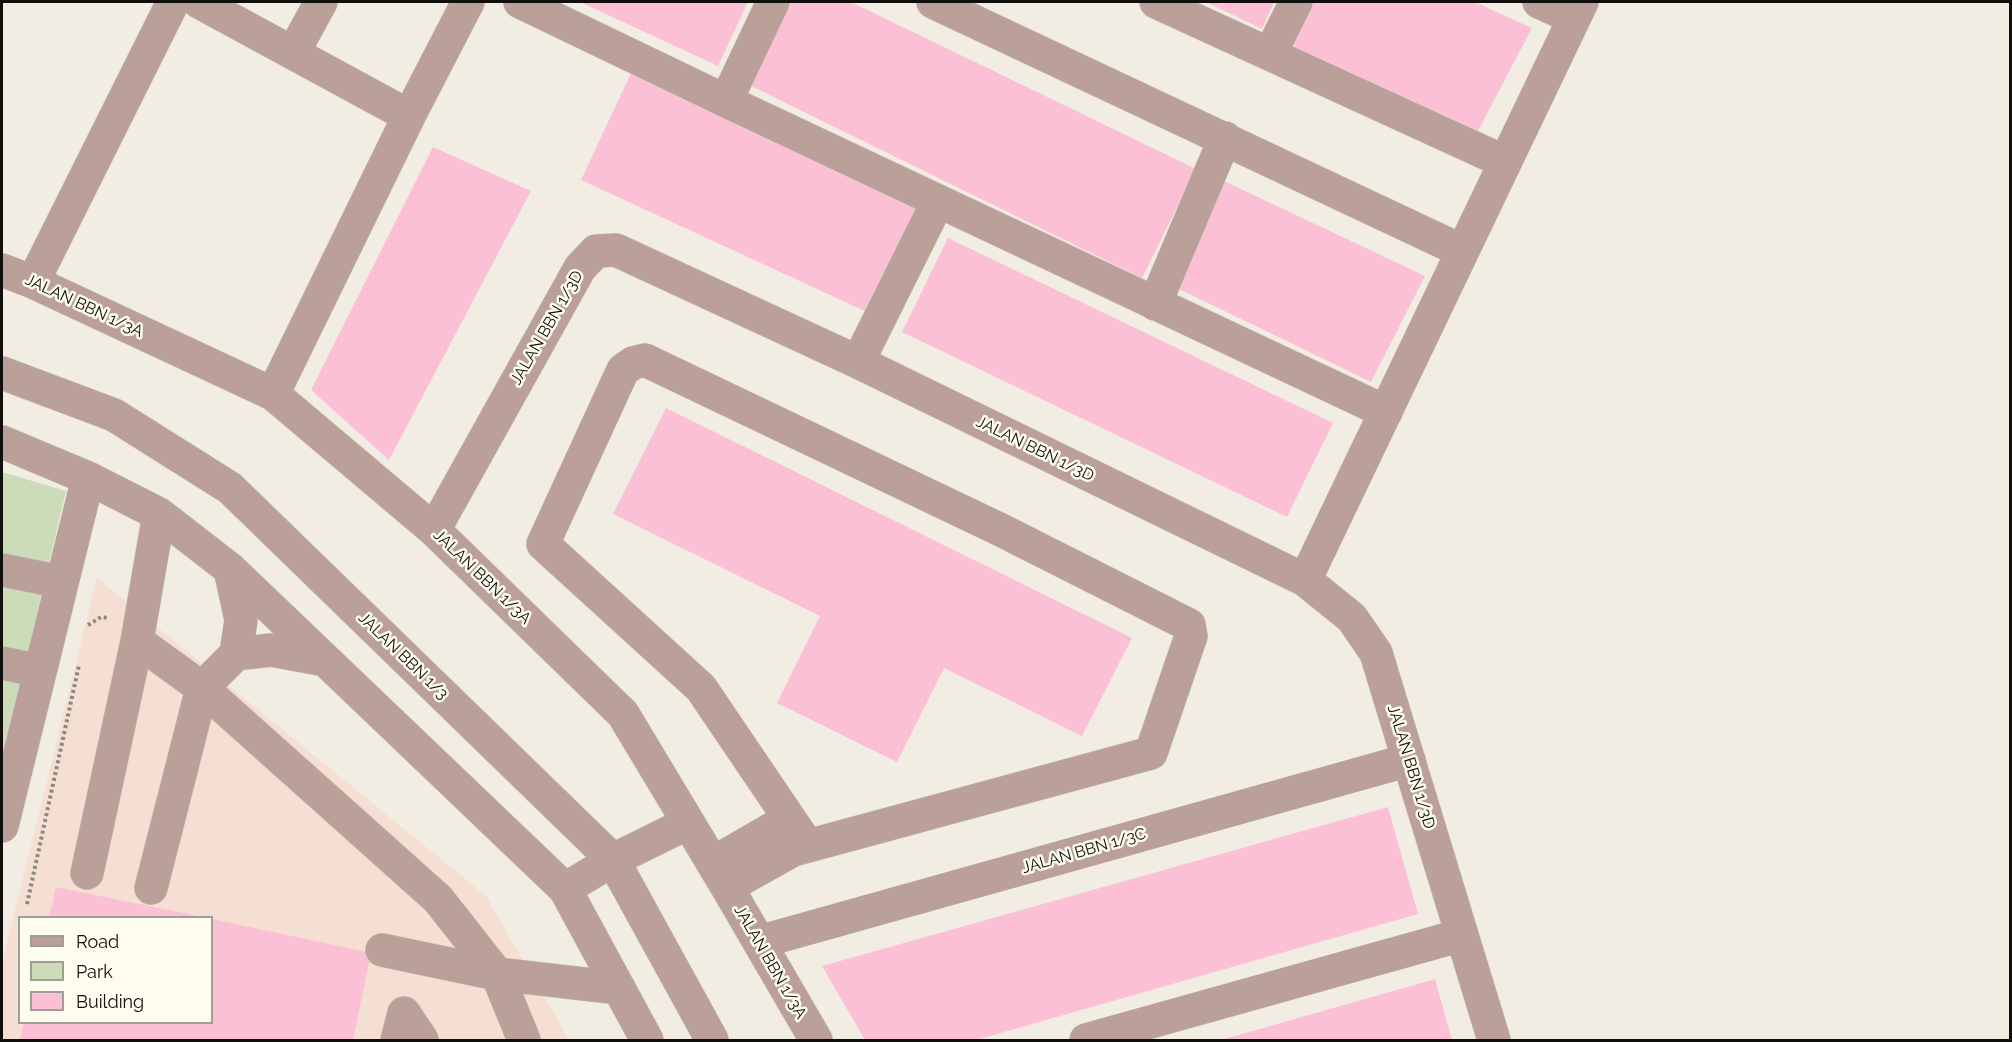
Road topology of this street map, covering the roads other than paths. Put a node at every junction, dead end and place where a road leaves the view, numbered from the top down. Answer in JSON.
{"nodes":[{"id":1,"x":172,"y":2,"type":"edge"},
{"id":2,"x":199,"y":2,"type":"edge"},
{"id":3,"x":321,"y":2,"type":"edge"},
{"id":4,"x":468,"y":2,"type":"edge"},
{"id":5,"x":520,"y":2,"type":"edge"},
{"id":6,"x":773,"y":2,"type":"edge"},
{"id":7,"x":933,"y":2,"type":"edge"},
{"id":8,"x":1156,"y":2,"type":"edge"},
{"id":9,"x":1296,"y":2,"type":"edge"},
{"id":10,"x":1539,"y":2,"type":"edge"},
{"id":11,"x":1578,"y":10,"type":"edge"},
{"id":12,"x":293,"y":53,"type":"junction"},
{"id":13,"x":1270,"y":54,"type":"junction"},
{"id":14,"x":726,"y":101,"type":"junction"},
{"id":15,"x":409,"y":116,"type":"junction"},
{"id":16,"x":1225,"y":138,"type":"junction"},
{"id":17,"x":1505,"y":162,"type":"junction"},
{"id":18,"x":938,"y":201,"type":"junction"},
{"id":19,"x":1462,"y":251,"type":"junction"},
{"id":20,"x":2,"y":270,"type":"edge"},
{"id":21,"x":33,"y":282,"type":"junction"},
{"id":22,"x":1155,"y":304,"type":"junction"},
{"id":23,"x":858,"y":363,"type":"junction"},
{"id":24,"x":2,"y":373,"type":"edge"},
{"id":25,"x":273,"y":394,"type":"junction"},
{"id":26,"x":1386,"y":412,"type":"junction"},
{"id":27,"x":2,"y":442,"type":"edge"},
{"id":28,"x":88,"y":478,"type":"junction"},
{"id":29,"x":159,"y":514,"type":"junction"},
{"id":30,"x":434,"y":530,"type":"junction"},
{"id":31,"x":230,"y":569,"type":"junction"},
{"id":32,"x":2,"y":570,"type":"edge"},
{"id":33,"x":1305,"y":580,"type":"junction"},
{"id":34,"x":62,"y":582,"type":"junction"},
{"id":35,"x":139,"y":632,"type":"junction"},
{"id":36,"x":236,"y":654,"type":"junction"},
{"id":37,"x":325,"y":660,"type":"junction"},
{"id":38,"x":2,"y":663,"type":"edge"},
{"id":39,"x":40,"y":671,"type":"junction"},
{"id":40,"x":202,"y":688,"type":"junction"},
{"id":41,"x":1409,"y":760,"type":"junction"},
{"id":42,"x":789,"y":819,"type":"junction"},
{"id":43,"x":688,"y":823,"type":"junction"},
{"id":44,"x":2,"y":826,"type":"edge"},
{"id":45,"x":807,"y":846,"type":"junction"},
{"id":46,"x":613,"y":860,"type":"junction"},
{"id":47,"x":87,"y":873,"type":"dead end"},
{"id":48,"x":720,"y":875,"type":"junction"},
{"id":49,"x":151,"y":888,"type":"dead end"},
{"id":50,"x":565,"y":889,"type":"junction"},
{"id":51,"x":1462,"y":935,"type":"junction"},
{"id":52,"x":759,"y":942,"type":"junction"},
{"id":53,"x":382,"y":950,"type":"dead end"},
{"id":54,"x":497,"y":975,"type":"junction"},
{"id":55,"x":619,"y":988,"type":"junction"},
{"id":56,"x":397,"y":1041,"type":"edge"},
{"id":57,"x":422,"y":1041,"type":"edge"},
{"id":58,"x":524,"y":1041,"type":"edge"},
{"id":59,"x":647,"y":1041,"type":"edge"},
{"id":60,"x":712,"y":1041,"type":"edge"},
{"id":61,"x":816,"y":1041,"type":"edge"},
{"id":62,"x":1086,"y":1041,"type":"edge"},
{"id":63,"x":1494,"y":1041,"type":"edge"}],
"edges":[{"from":1,"to":21,"type":"street"},
{"from":2,"to":12,"type":"street"},
{"from":3,"to":12,"type":"street"},
{"from":4,"to":15,"type":"street"},
{"from":5,"to":14,"type":"street"},
{"from":6,"to":14,"type":"street"},
{"from":7,"to":16,"type":"street"},
{"from":8,"to":13,"type":"street"},
{"from":9,"to":13,"type":"street"},
{"from":10,"to":11,"type":"street"},
{"from":11,"to":17,"type":"street"},
{"from":12,"to":15,"type":"street"},
{"from":13,"to":17,"type":"street"},
{"from":14,"to":18,"type":"street"},
{"from":15,"to":25,"type":"street"},
{"from":16,"to":19,"type":"street"},
{"from":16,"to":22,"type":"street"},
{"from":17,"to":19,"type":"street"},
{"from":18,"to":22,"type":"street"},
{"from":18,"to":23,"type":"street"},
{"from":19,"to":26,"type":"street"},
{"from":20,"to":21,"type":"street","name":"JALAN BBN 1/3A"},
{"from":21,"to":25,"type":"street","name":"JALAN BBN 1/3A"},
{"from":22,"to":26,"type":"street"},
{"from":23,"to":30,"type":"street","name":"JALAN BBN 1/3D"},
{"from":23,"to":33,"type":"street","name":"JALAN BBN 1/3D"},
{"from":24,"to":46,"type":"street","name":"JALAN BBN 1/3"},
{"from":25,"to":30,"type":"street","name":"JALAN BBN 1/3A"},
{"from":26,"to":33,"type":"street"},
{"from":27,"to":28,"type":"street"},
{"from":28,"to":29,"type":"street"},
{"from":28,"to":34,"type":"street"},
{"from":29,"to":31,"type":"street"},
{"from":29,"to":35,"type":"street"},
{"from":30,"to":43,"type":"street","name":"JALAN BBN 1/3A"},
{"from":31,"to":36,"type":"street"},
{"from":31,"to":37,"type":"street"},
{"from":32,"to":34,"type":"street"},
{"from":33,"to":41,"type":"street","name":"JALAN BBN 1/3D"},
{"from":34,"to":39,"type":"street"},
{"from":35,"to":40,"type":"street"},
{"from":35,"to":47,"type":"street"},
{"from":36,"to":37,"type":"street"},
{"from":36,"to":40,"type":"street"},
{"from":37,"to":50,"type":"street"},
{"from":38,"to":39,"type":"street"},
{"from":39,"to":44,"type":"street"},
{"from":40,"to":49,"type":"street"},
{"from":40,"to":54,"type":"street"},
{"from":41,"to":51,"type":"street","name":"JALAN BBN 1/3D"},
{"from":41,"to":52,"type":"street","name":"JALAN BBN 1/3C"},
{"from":42,"to":45,"type":"street"},
{"from":42,"to":45,"type":"street"},
{"from":42,"to":48,"type":"street"},
{"from":43,"to":46,"type":"street"},
{"from":43,"to":48,"type":"street","name":"JALAN BBN 1/3A"},
{"from":45,"to":48,"type":"street"},
{"from":46,"to":50,"type":"street"},
{"from":46,"to":60,"type":"street","name":"JALAN BBN 1/3"},
{"from":48,"to":52,"type":"street","name":"JALAN BBN 1/3A"},
{"from":50,"to":55,"type":"street"},
{"from":51,"to":62,"type":"street"},
{"from":51,"to":63,"type":"street","name":"JALAN BBN 1/3D"},
{"from":52,"to":61,"type":"street","name":"JALAN BBN 1/3A"},
{"from":53,"to":54,"type":"street"},
{"from":54,"to":55,"type":"street"},
{"from":54,"to":58,"type":"street"},
{"from":55,"to":59,"type":"street"},
{"from":56,"to":57,"type":"street"}]}
